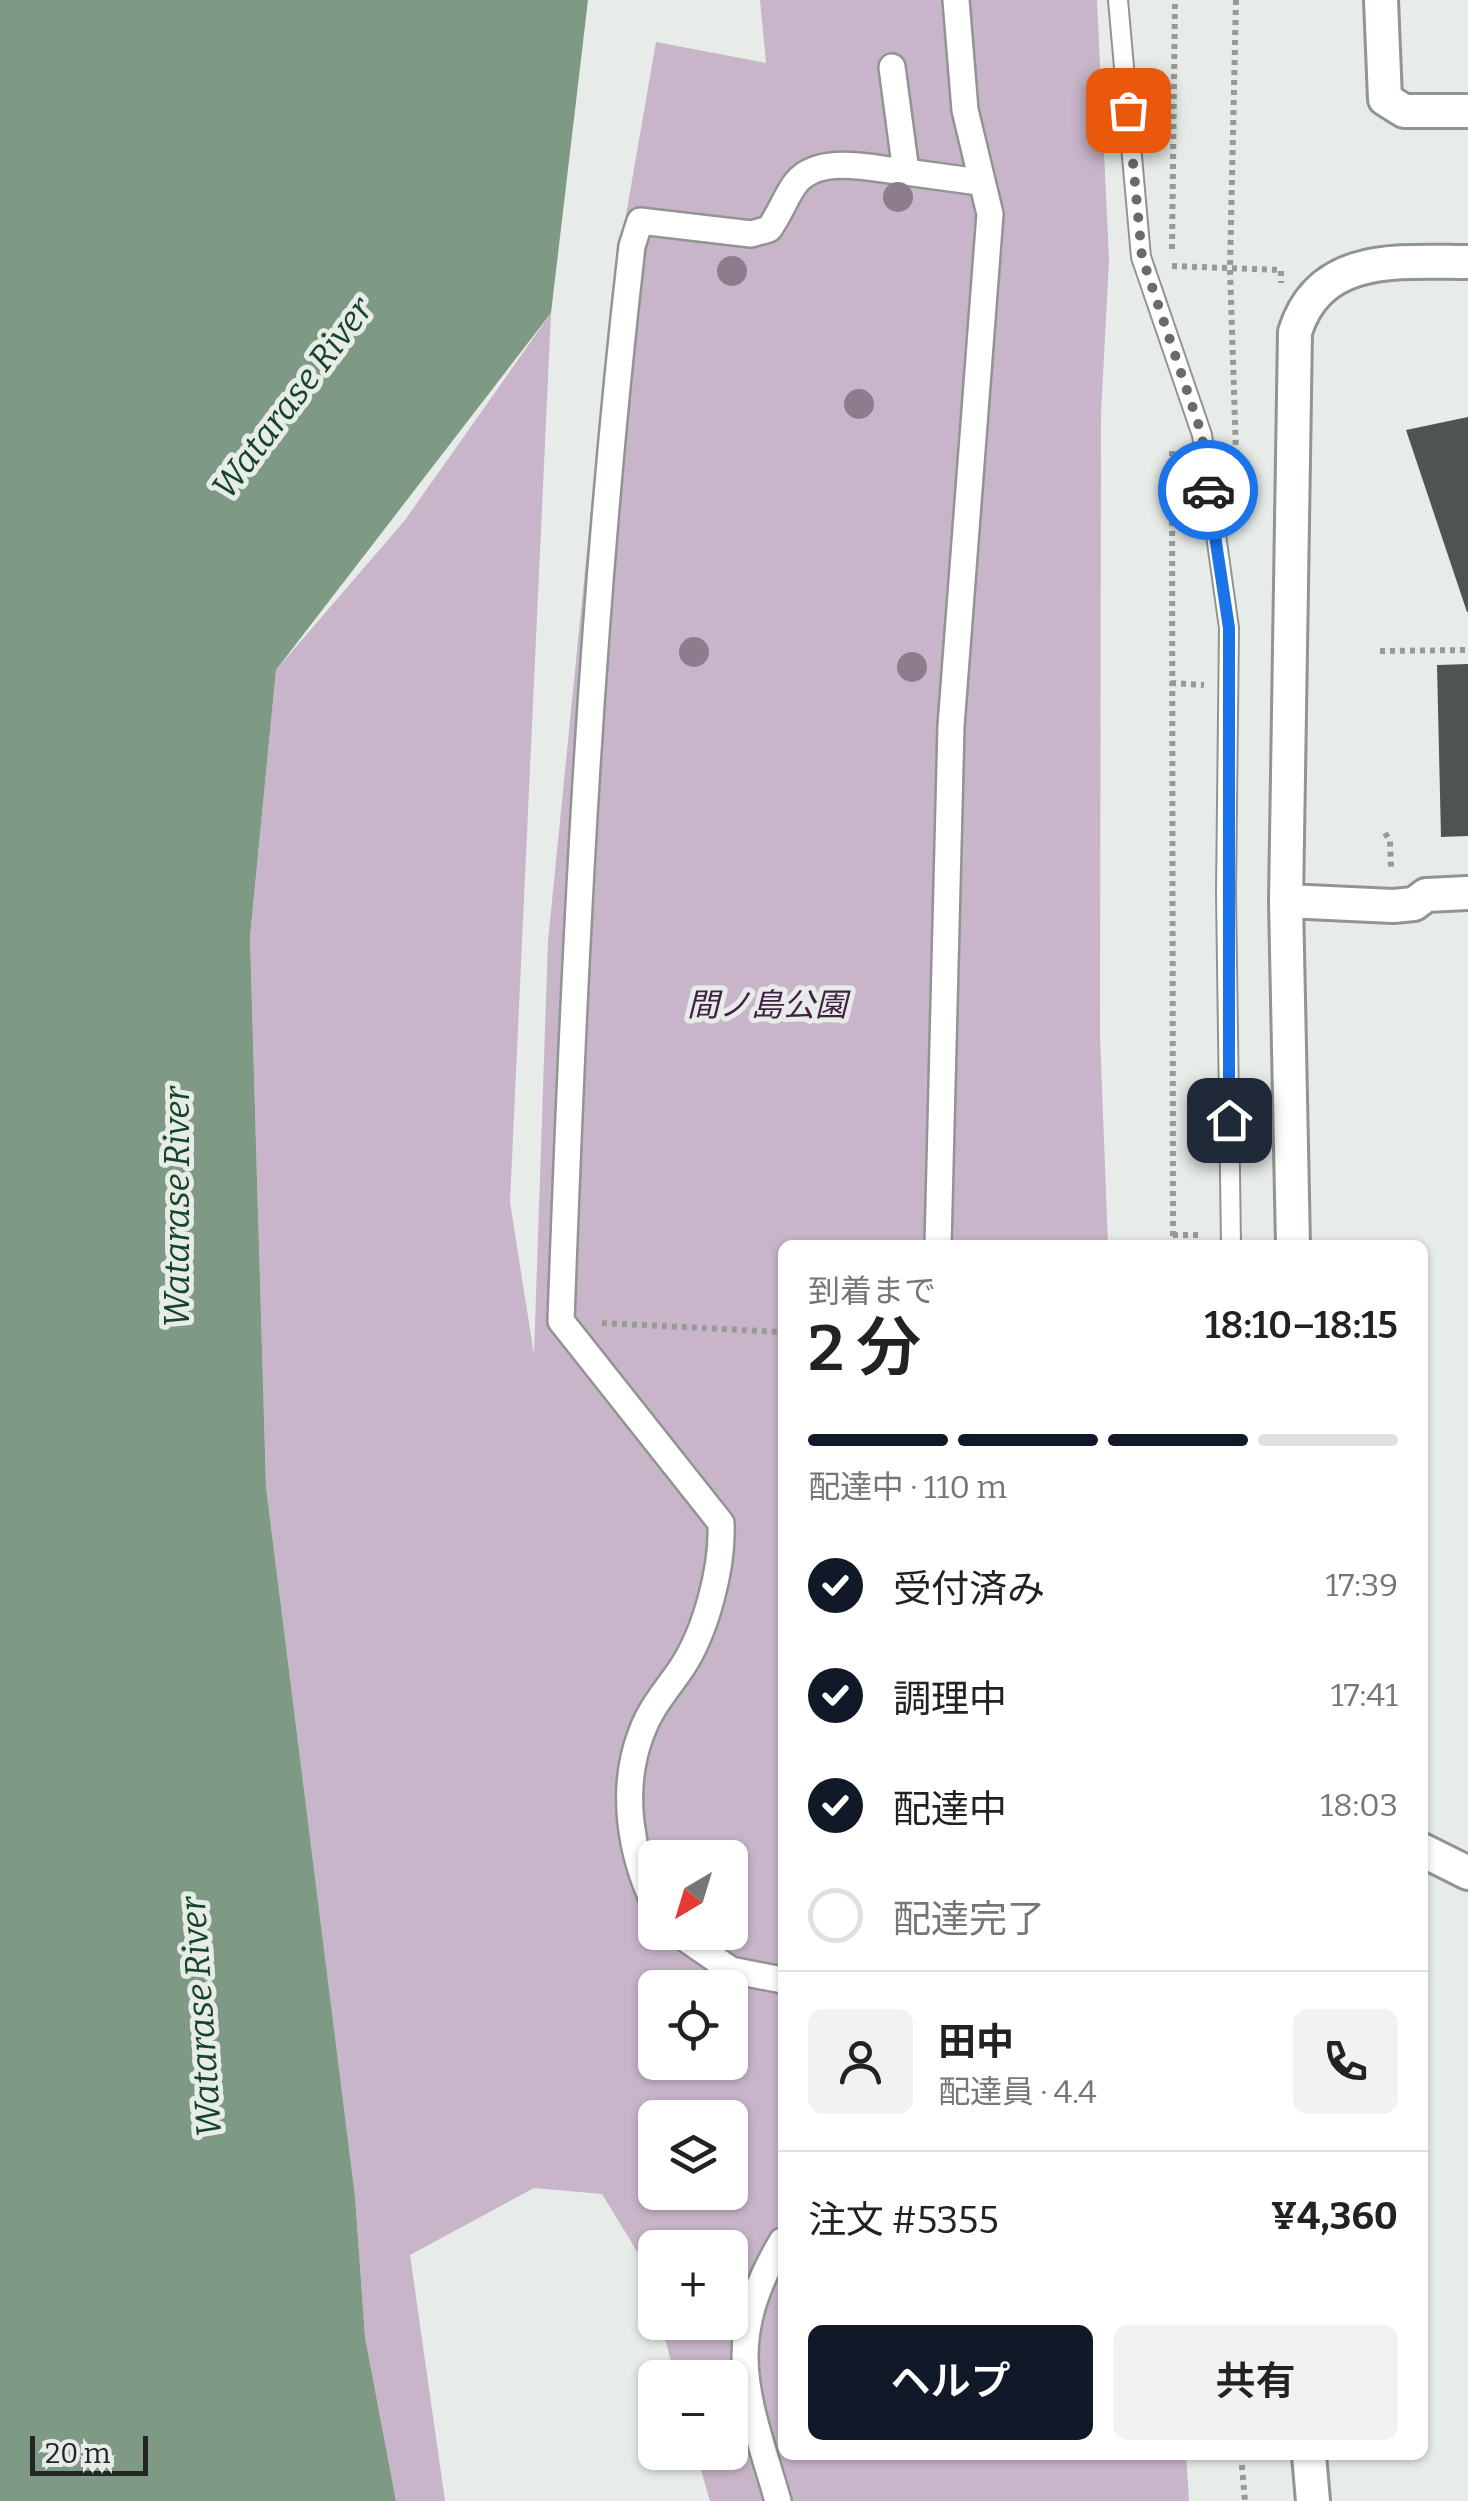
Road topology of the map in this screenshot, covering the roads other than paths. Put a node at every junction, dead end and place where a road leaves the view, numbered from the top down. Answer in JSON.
{"nodes":[{"id":1,"x":956,"y":0,"type":"edge"},
{"id":2,"x":1118,"y":0,"type":"edge"},
{"id":3,"x":1381,"y":0,"type":"edge"},
{"id":4,"x":892,"y":67,"type":"dead end"},
{"id":5,"x":1468,"y":111,"type":"edge"},
{"id":6,"x":906,"y":172,"type":"junction"},
{"id":7,"x":980,"y":182,"type":"junction"},
{"id":8,"x":1468,"y":262,"type":"edge"},
{"id":9,"x":1468,"y":893,"type":"edge"},
{"id":10,"x":1286,"y":901,"type":"junction"},
{"id":11,"x":938,"y":1240,"type":"edge"},
{"id":12,"x":1231,"y":1240,"type":"edge"},
{"id":13,"x":1294,"y":1240,"type":"edge"},
{"id":14,"x":1428,"y":1853,"type":"edge"},
{"id":15,"x":638,"y":1862,"type":"edge"},
{"id":16,"x":1468,"y":1873,"type":"edge"},
{"id":17,"x":703,"y":1950,"type":"edge"},
{"id":18,"x":778,"y":1979,"type":"edge"},
{"id":19,"x":778,"y":2248,"type":"edge"},
{"id":20,"x":1309,"y":2460,"type":"edge"},
{"id":21,"x":778,"y":2501,"type":"edge"},
{"id":22,"x":1312,"y":2501,"type":"edge"}],
"edges":[{"from":1,"to":7,"type":"street"},
{"from":2,"to":12,"type":"lane"},
{"from":3,"to":5,"type":"street"},
{"from":4,"to":6,"type":"street"},
{"from":6,"to":7,"type":"street"},
{"from":6,"to":15,"type":"street"},
{"from":7,"to":11,"type":"street"},
{"from":8,"to":10,"type":"street"},
{"from":9,"to":10,"type":"street"},
{"from":10,"to":13,"type":"street"},
{"from":14,"to":16,"type":"street"},
{"from":17,"to":18,"type":"street"},
{"from":19,"to":21,"type":"street"},
{"from":20,"to":22,"type":"street"}]}
